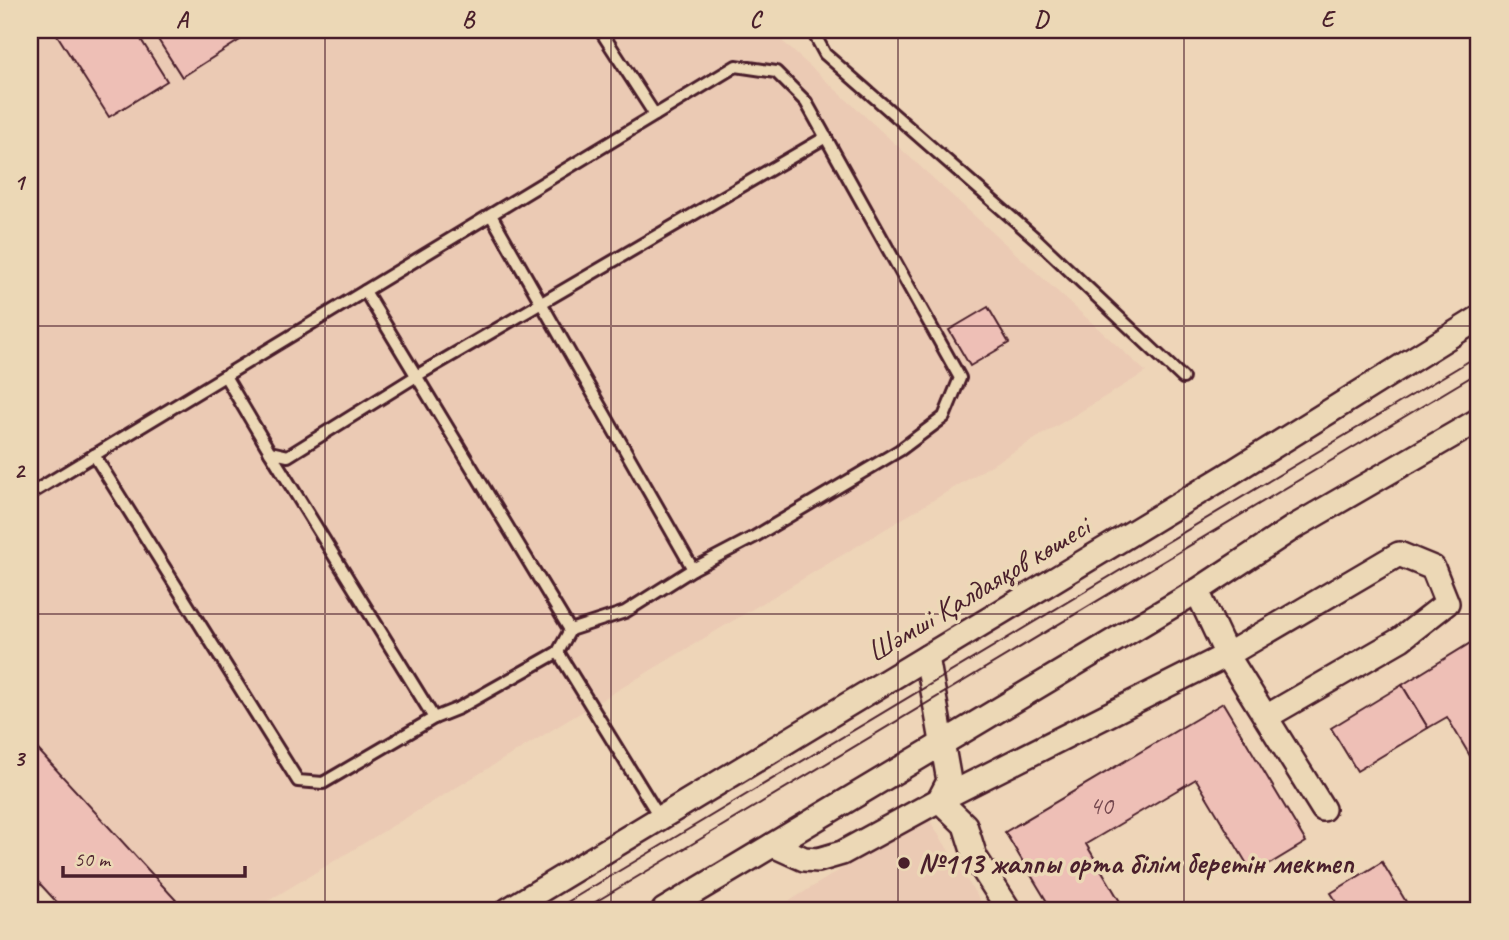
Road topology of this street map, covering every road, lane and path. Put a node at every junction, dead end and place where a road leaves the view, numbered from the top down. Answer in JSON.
{"nodes":[{"id":1,"x":600,"y":30,"type":"edge"},
{"id":2,"x":812,"y":30,"type":"edge"},
{"id":3,"x":655,"y":115,"type":"junction"},
{"id":4,"x":826,"y":137,"type":"junction"},
{"id":5,"x":491,"y":215,"type":"junction"},
{"id":6,"x":365,"y":291,"type":"junction"},
{"id":7,"x":539,"y":303,"type":"junction"},
{"id":8,"x":1479,"y":318,"type":"edge"},
{"id":9,"x":418,"y":374,"type":"junction"},
{"id":10,"x":225,"y":376,"type":"junction"},
{"id":11,"x":1183,"y":378,"type":"dead end"},
{"id":12,"x":1479,"y":419,"type":"edge"},
{"id":13,"x":270,"y":452,"type":"junction"},
{"id":14,"x":94,"y":455,"type":"junction"},
{"id":15,"x":30,"y":494,"type":"edge"},
{"id":16,"x":692,"y":569,"type":"junction"},
{"id":17,"x":1197,"y":592,"type":"junction"},
{"id":18,"x":570,"y":630,"type":"junction"},
{"id":19,"x":558,"y":652,"type":"junction"},
{"id":20,"x":1227,"y":655,"type":"junction"},
{"id":21,"x":927,"y":657,"type":"junction"},
{"id":22,"x":1266,"y":716,"type":"junction"},
{"id":23,"x":434,"y":718,"type":"junction"},
{"id":24,"x":944,"y":743,"type":"junction"},
{"id":25,"x":939,"y":800,"type":"junction"},
{"id":26,"x":1323,"y":809,"type":"dead end"},
{"id":27,"x":660,"y":818,"type":"junction"},
{"id":28,"x":773,"y":845,"type":"junction"},
{"id":29,"x":508,"y":910,"type":"edge"},
{"id":30,"x":664,"y":910,"type":"edge"},
{"id":31,"x":1009,"y":910,"type":"edge"}],
"edges":[{"from":1,"to":3,"type":"lane"},
{"from":2,"to":11,"type":"lane"},
{"from":3,"to":4,"type":"lane"},
{"from":3,"to":5,"type":"lane"},
{"from":4,"to":7,"type":"lane"},
{"from":4,"to":16,"type":"lane"},
{"from":5,"to":6,"type":"lane"},
{"from":5,"to":7,"type":"lane"},
{"from":6,"to":9,"type":"lane"},
{"from":6,"to":10,"type":"lane"},
{"from":7,"to":9,"type":"lane"},
{"from":7,"to":16,"type":"lane"},
{"from":8,"to":21,"type":"street","name":"Шәмші Қалдаяқов көшесі"},
{"from":9,"to":13,"type":"lane"},
{"from":9,"to":18,"type":"lane"},
{"from":10,"to":13,"type":"lane"},
{"from":10,"to":14,"type":"lane"},
{"from":12,"to":17,"type":"street"},
{"from":13,"to":23,"type":"lane"},
{"from":14,"to":15,"type":"lane"},
{"from":14,"to":23,"type":"lane"},
{"from":16,"to":18,"type":"lane"},
{"from":17,"to":20,"type":"street"},
{"from":17,"to":24,"type":"street"},
{"from":18,"to":19,"type":"lane"},
{"from":19,"to":23,"type":"lane"},
{"from":19,"to":27,"type":"lane"},
{"from":20,"to":22,"type":"street"},
{"from":20,"to":22,"type":"street"},
{"from":20,"to":25,"type":"street"},
{"from":21,"to":24,"type":"street"},
{"from":21,"to":27,"type":"street","name":"Шәмші Қалдаяқов көшесі"},
{"from":22,"to":26,"type":"street"},
{"from":24,"to":25,"type":"street"},
{"from":24,"to":28,"type":"street"},
{"from":25,"to":28,"type":"street"},
{"from":25,"to":31,"type":"street"},
{"from":27,"to":29,"type":"street","name":"Шәмші Қалдаяқов көшесі"},
{"from":28,"to":30,"type":"street"}]}
